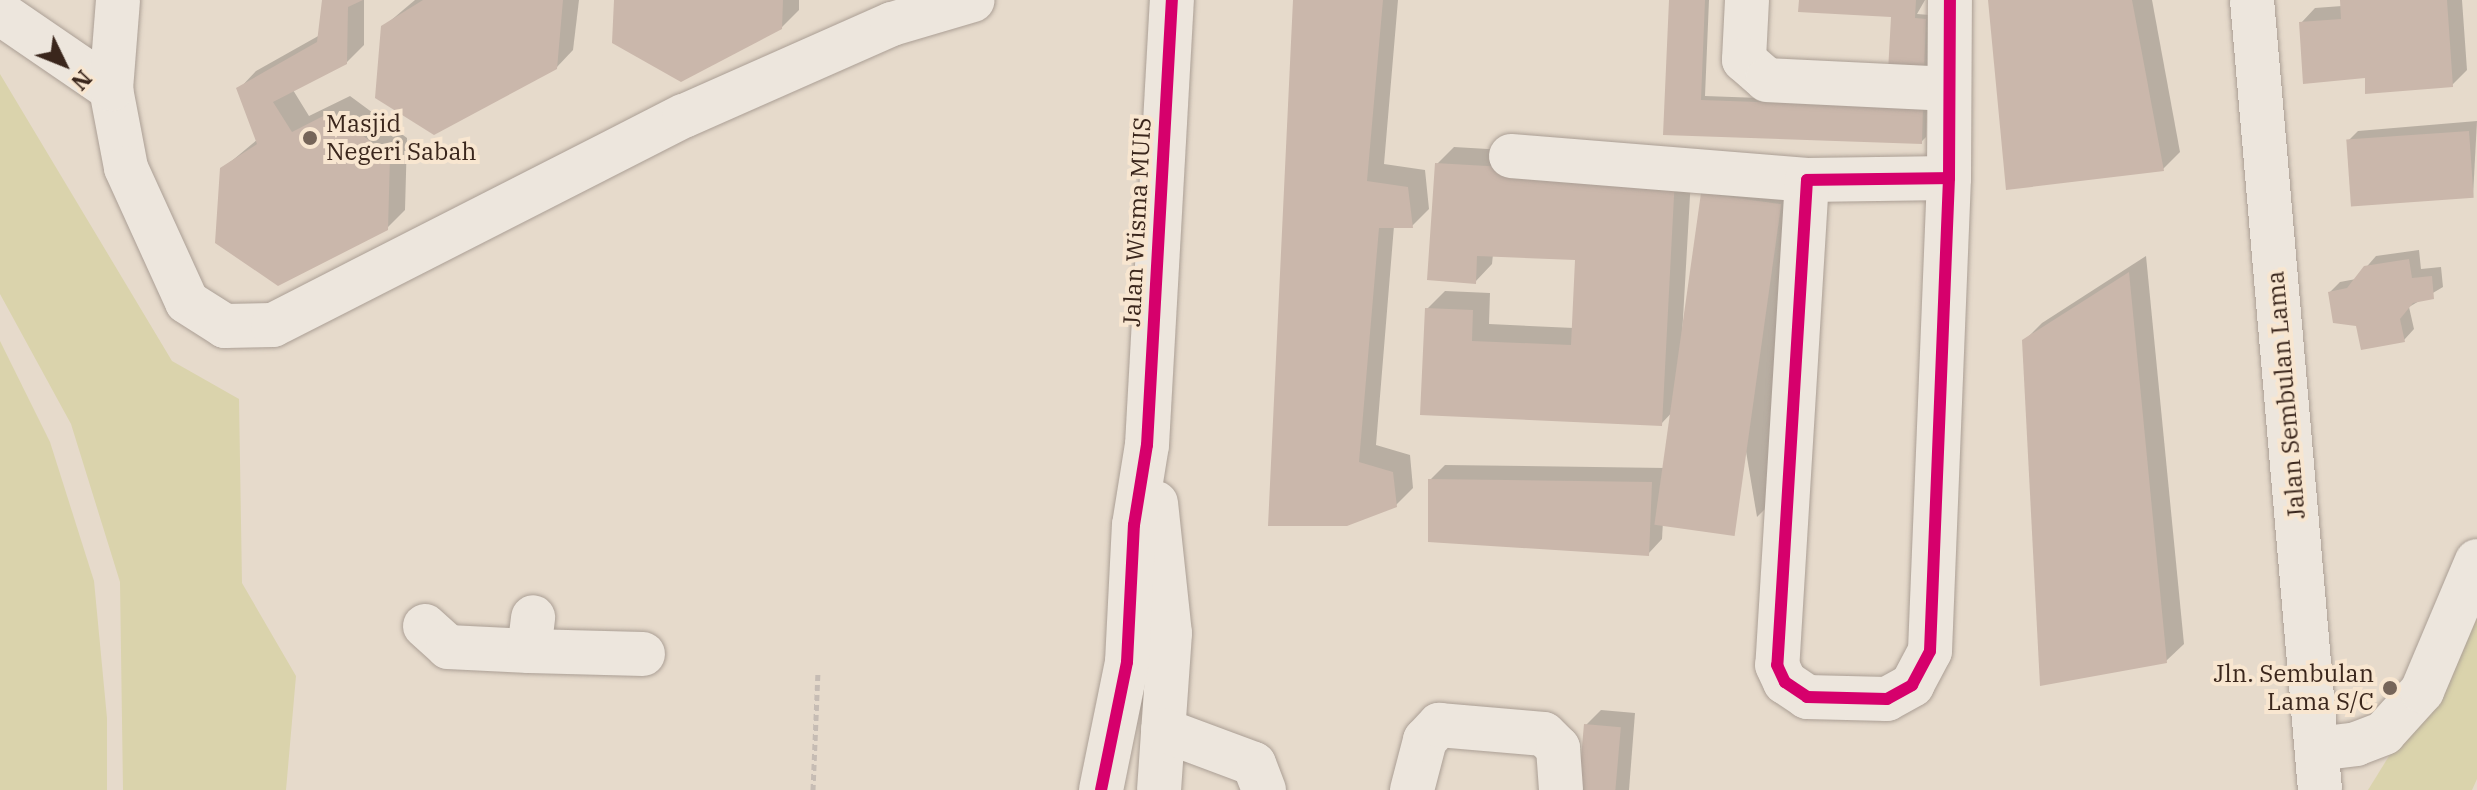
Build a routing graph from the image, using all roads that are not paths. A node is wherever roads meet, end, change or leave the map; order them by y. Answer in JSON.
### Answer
{"nodes":[{"id":1,"x":118,"y":0,"type":"edge"},
{"id":2,"x":973,"y":0,"type":"edge"},
{"id":3,"x":1172,"y":0,"type":"edge"},
{"id":4,"x":1747,"y":0,"type":"edge"},
{"id":5,"x":1950,"y":0,"type":"edge"},
{"id":6,"x":2252,"y":0,"type":"edge"},
{"id":7,"x":0,"y":13,"type":"edge"},
{"id":8,"x":111,"y":89,"type":"junction"},
{"id":9,"x":1949,"y":89,"type":"junction"},
{"id":10,"x":1511,"y":156,"type":"dead end"},
{"id":11,"x":1949,"y":178,"type":"junction"},
{"id":12,"x":1807,"y":180,"type":"junction"},
{"id":13,"x":1147,"y":445,"type":"junction"},
{"id":14,"x":2474,"y":572,"type":"edge"},
{"id":15,"x":425,"y":626,"type":"dead end"},
{"id":16,"x":643,"y":654,"type":"dead end"},
{"id":17,"x":1163,"y":730,"type":"junction"},
{"id":18,"x":2318,"y":770,"type":"edge"},
{"id":19,"x":1101,"y":790,"type":"edge"},
{"id":20,"x":1159,"y":790,"type":"edge"},
{"id":21,"x":1264,"y":790,"type":"edge"},
{"id":22,"x":1412,"y":790,"type":"edge"},
{"id":23,"x":1561,"y":790,"type":"edge"}],
"edges":[{"from":1,"to":8,"type":"street"},
{"from":2,"to":8,"type":"street"},
{"from":3,"to":13,"type":"street","name":"Jalan Wisma MUIS"},
{"from":4,"to":9,"type":"street"},
{"from":5,"to":9,"type":"street"},
{"from":6,"to":18,"type":"street","name":"Jalan Sembulan Lama"},
{"from":7,"to":8,"type":"street"},
{"from":9,"to":11,"type":"street"},
{"from":10,"to":12,"type":"street"},
{"from":11,"to":12,"type":"street"},
{"from":11,"to":12,"type":"street"},
{"from":13,"to":17,"type":"street"},
{"from":13,"to":19,"type":"street"},
{"from":14,"to":18,"type":"street"},
{"from":15,"to":16,"type":"street"},
{"from":17,"to":20,"type":"street"},
{"from":17,"to":21,"type":"street"},
{"from":22,"to":23,"type":"street"}]}
